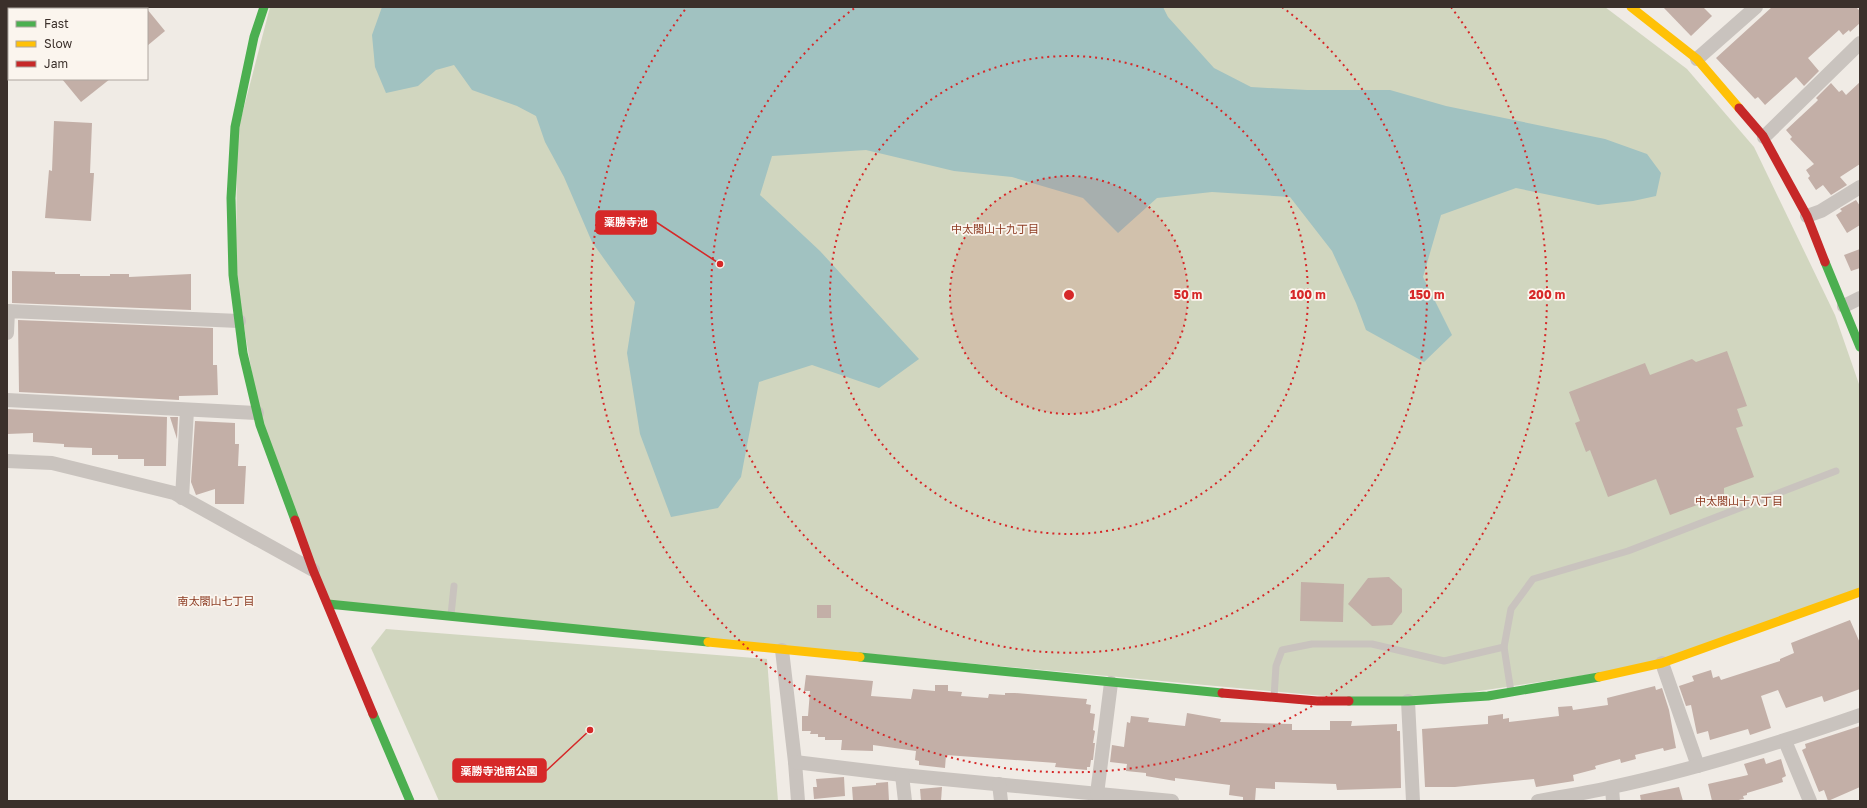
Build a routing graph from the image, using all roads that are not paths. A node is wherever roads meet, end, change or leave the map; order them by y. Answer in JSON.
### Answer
{"nodes":[{"id":1,"x":264,"y":7,"type":"edge"},
{"id":2,"x":1631,"y":7,"type":"edge"},
{"id":3,"x":1756,"y":7,"type":"edge"},
{"id":4,"x":1860,"y":43,"type":"edge"},
{"id":5,"x":1697,"y":59,"type":"junction"},
{"id":6,"x":1764,"y":137,"type":"junction"},
{"id":7,"x":1860,"y":187,"type":"edge"},
{"id":8,"x":1807,"y":216,"type":"junction"},
{"id":9,"x":1860,"y":298,"type":"edge"},
{"id":10,"x":1844,"y":306,"type":"junction"},
{"id":11,"x":239,"y":321,"type":"junction"},
{"id":12,"x":7,"y":333,"type":"edge"},
{"id":13,"x":1860,"y":347,"type":"edge"},
{"id":14,"x":7,"y":400,"type":"edge"},
{"id":15,"x":187,"y":410,"type":"junction"},
{"id":16,"x":257,"y":413,"type":"junction"},
{"id":17,"x":7,"y":461,"type":"edge"},
{"id":18,"x":1836,"y":471,"type":"dead end"},
{"id":19,"x":182,"y":498,"type":"junction"},
{"id":20,"x":314,"y":570,"type":"junction"},
{"id":21,"x":454,"y":586,"type":"dead end"},
{"id":22,"x":1860,"y":592,"type":"edge"},
{"id":23,"x":328,"y":604,"type":"junction"},
{"id":24,"x":451,"y":616,"type":"junction"},
{"id":25,"x":1504,"y":647,"type":"junction"},
{"id":26,"x":782,"y":650,"type":"junction"},
{"id":27,"x":1662,"y":663,"type":"junction"},
{"id":28,"x":1111,"y":683,"type":"junction"},
{"id":29,"x":1511,"y":692,"type":"junction"},
{"id":30,"x":1274,"y":697,"type":"junction"},
{"id":31,"x":1408,"y":701,"type":"junction"},
{"id":32,"x":1860,"y":715,"type":"edge"},
{"id":33,"x":1785,"y":741,"type":"junction"},
{"id":34,"x":795,"y":762,"type":"junction"},
{"id":35,"x":1698,"y":766,"type":"junction"},
{"id":36,"x":902,"y":775,"type":"junction"},
{"id":37,"x":999,"y":784,"type":"junction"},
{"id":38,"x":1097,"y":794,"type":"junction"},
{"id":39,"x":1612,"y":794,"type":"edge"},
{"id":40,"x":410,"y":801,"type":"edge"},
{"id":41,"x":798,"y":801,"type":"edge"},
{"id":42,"x":905,"y":801,"type":"edge"},
{"id":43,"x":1001,"y":801,"type":"edge"},
{"id":44,"x":1172,"y":801,"type":"edge"},
{"id":45,"x":1413,"y":801,"type":"edge"},
{"id":46,"x":1538,"y":801,"type":"edge"},
{"id":47,"x":1810,"y":801,"type":"edge"}],
"edges":[{"from":1,"to":11,"type":"street"},
{"from":2,"to":5,"type":"street"},
{"from":3,"to":5,"type":"street"},
{"from":4,"to":6,"type":"street"},
{"from":5,"to":6,"type":"street"},
{"from":6,"to":8,"type":"street"},
{"from":7,"to":8,"type":"street"},
{"from":8,"to":10,"type":"street"},
{"from":9,"to":10,"type":"street"},
{"from":10,"to":13,"type":"street"},
{"from":11,"to":12,"type":"street"},
{"from":11,"to":16,"type":"street"},
{"from":14,"to":15,"type":"street"},
{"from":15,"to":16,"type":"street"},
{"from":15,"to":19,"type":"street"},
{"from":16,"to":20,"type":"street"},
{"from":17,"to":19,"type":"street"},
{"from":18,"to":25,"type":"lane"},
{"from":19,"to":20,"type":"street"},
{"from":20,"to":23,"type":"street"},
{"from":21,"to":24,"type":"lane"},
{"from":22,"to":27,"type":"street"},
{"from":23,"to":24,"type":"street"},
{"from":23,"to":40,"type":"street"},
{"from":24,"to":26,"type":"street"},
{"from":25,"to":29,"type":"lane"},
{"from":25,"to":30,"type":"lane"},
{"from":26,"to":28,"type":"street"},
{"from":26,"to":34,"type":"street"},
{"from":27,"to":29,"type":"street"},
{"from":27,"to":35,"type":"street"},
{"from":28,"to":30,"type":"street"},
{"from":28,"to":38,"type":"street"},
{"from":29,"to":31,"type":"street"},
{"from":30,"to":31,"type":"street"},
{"from":31,"to":45,"type":"street"},
{"from":32,"to":33,"type":"street"},
{"from":33,"to":35,"type":"street"},
{"from":33,"to":47,"type":"street"},
{"from":34,"to":36,"type":"street"},
{"from":34,"to":41,"type":"street"},
{"from":35,"to":39,"type":"street"},
{"from":36,"to":37,"type":"street"},
{"from":36,"to":42,"type":"street"},
{"from":37,"to":38,"type":"street"},
{"from":37,"to":43,"type":"street"},
{"from":38,"to":44,"type":"street"},
{"from":39,"to":46,"type":"street"}]}
